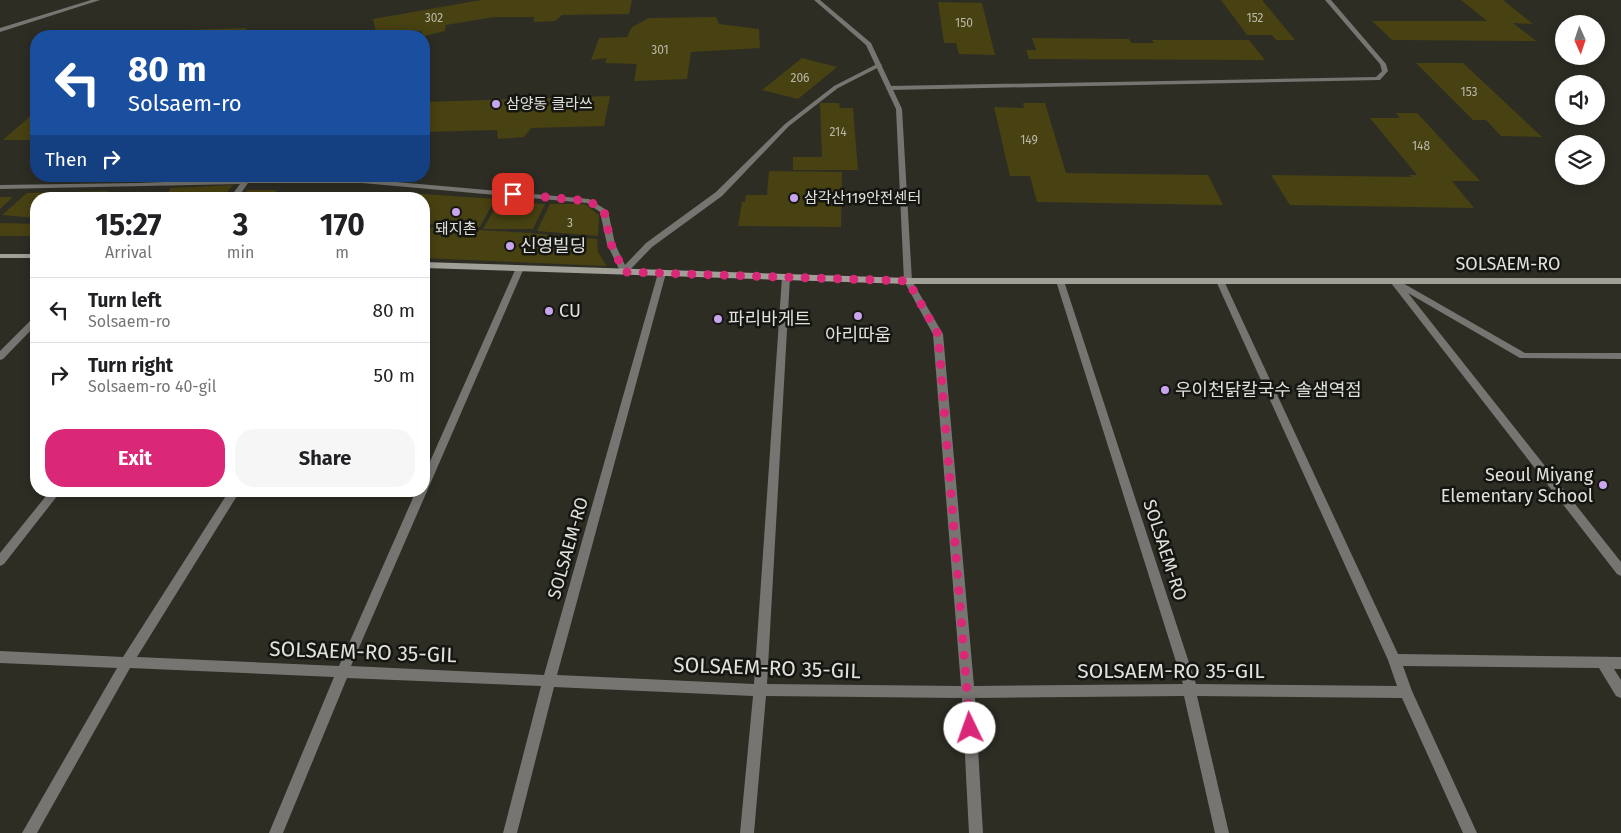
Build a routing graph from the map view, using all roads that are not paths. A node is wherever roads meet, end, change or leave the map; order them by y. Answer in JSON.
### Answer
{"nodes":[{"id":1,"x":97,"y":0,"type":"edge"},
{"id":2,"x":817,"y":0,"type":"edge"},
{"id":3,"x":1328,"y":0,"type":"edge"},
{"id":4,"x":0,"y":30,"type":"edge"},
{"id":5,"x":879,"y":65,"type":"junction"},
{"id":6,"x":889,"y":88,"type":"junction"},
{"id":7,"x":219,"y":182,"type":"edge"},
{"id":8,"x":373,"y":182,"type":"edge"},
{"id":9,"x":0,"y":187,"type":"edge"},
{"id":10,"x":0,"y":256,"type":"edge"},
{"id":11,"x":30,"y":256,"type":"edge"},
{"id":12,"x":430,"y":265,"type":"edge"},
{"id":13,"x":520,"y":268,"type":"junction"},
{"id":14,"x":624,"y":272,"type":"junction"},
{"id":15,"x":662,"y":273,"type":"junction"},
{"id":16,"x":786,"y":277,"type":"junction"},
{"id":17,"x":908,"y":281,"type":"junction"},
{"id":18,"x":1060,"y":281,"type":"junction"},
{"id":19,"x":1220,"y":281,"type":"junction"},
{"id":20,"x":1394,"y":281,"type":"junction"},
{"id":21,"x":1621,"y":281,"type":"edge"},
{"id":22,"x":30,"y":326,"type":"edge"},
{"id":23,"x":1621,"y":356,"type":"edge"},
{"id":24,"x":0,"y":357,"type":"edge"},
{"id":25,"x":430,"y":474,"type":"edge"},
{"id":26,"x":51,"y":497,"type":"edge"},
{"id":27,"x":231,"y":497,"type":"edge"},
{"id":28,"x":419,"y":497,"type":"edge"},
{"id":29,"x":0,"y":561,"type":"edge"},
{"id":30,"x":1621,"y":571,"type":"edge"},
{"id":31,"x":0,"y":657,"type":"edge"},
{"id":32,"x":1394,"y":660,"type":"junction"},
{"id":33,"x":128,"y":662,"type":"junction"},
{"id":34,"x":1603,"y":663,"type":"junction"},
{"id":35,"x":1621,"y":663,"type":"edge"},
{"id":36,"x":343,"y":671,"type":"junction"},
{"id":37,"x":549,"y":680,"type":"junction"},
{"id":38,"x":760,"y":690,"type":"junction"},
{"id":39,"x":1189,"y":690,"type":"junction"},
{"id":40,"x":968,"y":692,"type":"junction"},
{"id":41,"x":1406,"y":692,"type":"junction"},
{"id":42,"x":1621,"y":692,"type":"edge"},
{"id":43,"x":29,"y":833,"type":"edge"},
{"id":44,"x":276,"y":833,"type":"edge"},
{"id":45,"x":510,"y":833,"type":"edge"},
{"id":46,"x":747,"y":833,"type":"edge"},
{"id":47,"x":976,"y":833,"type":"edge"},
{"id":48,"x":1222,"y":833,"type":"edge"},
{"id":49,"x":1470,"y":833,"type":"edge"}],
"edges":[{"from":1,"to":4,"type":"street"},
{"from":2,"to":5,"type":"street"},
{"from":3,"to":6,"type":"street"},
{"from":5,"to":6,"type":"street"},
{"from":5,"to":14,"type":"street"},
{"from":6,"to":17,"type":"street"},
{"from":7,"to":9,"type":"street"},
{"from":8,"to":14,"type":"street"},
{"from":10,"to":11,"type":"main road"},
{"from":12,"to":13,"type":"main road","name":"SOLSAEM-RO"},
{"from":13,"to":14,"type":"main road","name":"SOLSAEM-RO"},
{"from":13,"to":25,"type":"street"},
{"from":14,"to":15,"type":"main road","name":"SOLSAEM-RO"},
{"from":15,"to":16,"type":"main road","name":"SOLSAEM-RO"},
{"from":15,"to":37,"type":"street","name":"SOLSAEM-RO"},
{"from":16,"to":17,"type":"main road","name":"SOLSAEM-RO"},
{"from":16,"to":38,"type":"street"},
{"from":17,"to":18,"type":"main road","name":"SOLSAEM-RO"},
{"from":17,"to":40,"type":"street"},
{"from":18,"to":19,"type":"main road","name":"SOLSAEM-RO"},
{"from":18,"to":39,"type":"street","name":"SOLSAEM-RO"},
{"from":19,"to":20,"type":"main road","name":"SOLSAEM-RO"},
{"from":19,"to":32,"type":"street"},
{"from":20,"to":21,"type":"main road","name":"SOLSAEM-RO"},
{"from":20,"to":23,"type":"street"},
{"from":20,"to":30,"type":"street"},
{"from":22,"to":24,"type":"street"},
{"from":26,"to":29,"type":"street"},
{"from":27,"to":33,"type":"street"},
{"from":28,"to":36,"type":"street"},
{"from":31,"to":33,"type":"street","name":"SOLSAEM-RO 35-GIL"},
{"from":32,"to":34,"type":"street"},
{"from":32,"to":41,"type":"street"},
{"from":33,"to":36,"type":"street","name":"SOLSAEM-RO 35-GIL"},
{"from":33,"to":43,"type":"street"},
{"from":34,"to":35,"type":"street"},
{"from":34,"to":42,"type":"street"},
{"from":36,"to":37,"type":"street","name":"SOLSAEM-RO 35-GIL"},
{"from":36,"to":44,"type":"street"},
{"from":37,"to":38,"type":"street","name":"SOLSAEM-RO 35-GIL"},
{"from":37,"to":45,"type":"street","name":"SOLSAEM-RO"},
{"from":38,"to":40,"type":"street","name":"SOLSAEM-RO 35-GIL"},
{"from":38,"to":46,"type":"street"},
{"from":39,"to":40,"type":"street","name":"SOLSAEM-RO 35-GIL"},
{"from":39,"to":41,"type":"street","name":"SOLSAEM-RO 35-GIL"},
{"from":39,"to":48,"type":"street","name":"SOLSAEM-RO"},
{"from":40,"to":47,"type":"street"},
{"from":41,"to":49,"type":"street"}]}
